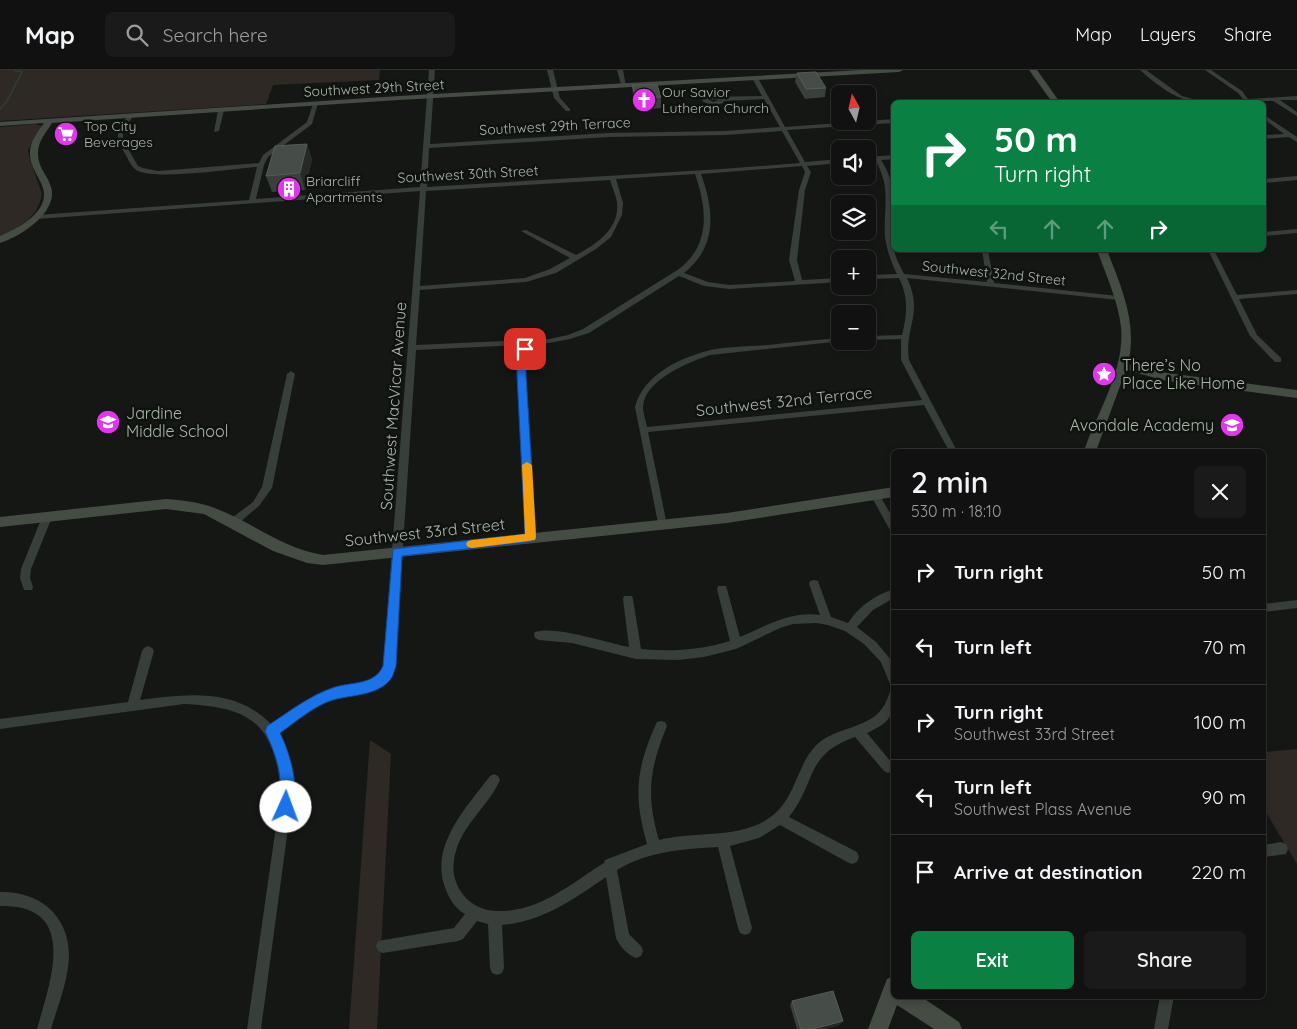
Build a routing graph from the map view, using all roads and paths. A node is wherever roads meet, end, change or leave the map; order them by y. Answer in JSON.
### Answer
{"nodes":[{"id":1,"x":432,"y":70,"type":"edge"},
{"id":2,"x":550,"y":70,"type":"edge"},
{"id":3,"x":620,"y":70,"type":"edge"},
{"id":4,"x":899,"y":70,"type":"edge"},
{"id":5,"x":1033,"y":70,"type":"edge"},
{"id":6,"x":1143,"y":70,"type":"edge"},
{"id":7,"x":1208,"y":70,"type":"edge"},
{"id":8,"x":755,"y":78,"type":"junction"},
{"id":9,"x":1052,"y":82,"type":"dead end"},
{"id":10,"x":624,"y":86,"type":"junction"},
{"id":11,"x":554,"y":89,"type":"junction"},
{"id":12,"x":430,"y":96,"type":"junction"},
{"id":13,"x":765,"y":97,"type":"junction"},
{"id":14,"x":1273,"y":98,"type":"junction"},
{"id":15,"x":1297,"y":98,"type":"edge"},
{"id":16,"x":722,"y":100,"type":"dead end"},
{"id":17,"x":1054,"y":100,"type":"edge"},
{"id":18,"x":1055,"y":100,"type":"edge"},
{"id":19,"x":1190,"y":100,"type":"edge"},
{"id":20,"x":1246,"y":100,"type":"edge"},
{"id":21,"x":1256,"y":100,"type":"edge"},
{"id":22,"x":316,"y":104,"type":"junction"},
{"id":23,"x":221,"y":110,"type":"junction"},
{"id":24,"x":568,"y":110,"type":"dead end"},
{"id":25,"x":1297,"y":114,"type":"edge"},
{"id":26,"x":130,"y":116,"type":"junction"},
{"id":27,"x":1266,"y":118,"type":"edge"},
{"id":28,"x":49,"y":121,"type":"junction"},
{"id":29,"x":891,"y":121,"type":"edge"},
{"id":30,"x":4,"y":124,"type":"edge"},
{"id":31,"x":783,"y":127,"type":"junction"},
{"id":32,"x":216,"y":131,"type":"dead end"},
{"id":33,"x":1290,"y":135,"type":"junction"},
{"id":34,"x":1266,"y":137,"type":"edge"},
{"id":35,"x":1297,"y":140,"type":"edge"},
{"id":36,"x":426,"y":146,"type":"junction"},
{"id":37,"x":891,"y":157,"type":"edge"},
{"id":38,"x":877,"y":158,"type":"joint"},
{"id":39,"x":831,"y":162,"type":"edge"},
{"id":40,"x":804,"y":164,"type":"junction"},
{"id":41,"x":261,"y":165,"type":"junction"},
{"id":42,"x":698,"y":173,"type":"junction"},
{"id":43,"x":1297,"y":178,"type":"edge"},
{"id":44,"x":614,"y":179,"type":"junction"},
{"id":45,"x":1266,"y":180,"type":"edge"},
{"id":46,"x":423,"y":188,"type":"junction"},
{"id":47,"x":252,"y":202,"type":"junction"},
{"id":48,"x":37,"y":217,"type":"junction"},
{"id":49,"x":524,"y":231,"type":"dead end"},
{"id":50,"x":1297,"y":231,"type":"edge"},
{"id":51,"x":1266,"y":234,"type":"edge"},
{"id":52,"x":0,"y":240,"type":"edge"},
{"id":53,"x":891,"y":252,"type":"edge"},
{"id":54,"x":891,"y":252,"type":"edge"},
{"id":55,"x":985,"y":252,"type":"edge"},
{"id":56,"x":1103,"y":252,"type":"edge"},
{"id":57,"x":1212,"y":252,"type":"edge"},
{"id":58,"x":575,"y":258,"type":"junction"},
{"id":59,"x":679,"y":273,"type":"junction"},
{"id":60,"x":900,"y":276,"type":"junction"},
{"id":61,"x":876,"y":278,"type":"edge"},
{"id":62,"x":831,"y":281,"type":"edge"},
{"id":63,"x":799,"y":283,"type":"junction"},
{"id":64,"x":991,"y":286,"type":"junction"},
{"id":65,"x":417,"y":288,"type":"junction"},
{"id":66,"x":1297,"y":292,"type":"edge"},
{"id":67,"x":1234,"y":297,"type":"junction"},
{"id":68,"x":1118,"y":298,"type":"junction"},
{"id":69,"x":904,"y":337,"type":"junction"},
{"id":70,"x":876,"y":338,"type":"edge"},
{"id":71,"x":831,"y":341,"type":"edge"},
{"id":72,"x":528,"y":342,"type":"junction"},
{"id":73,"x":412,"y":348,"type":"junction"},
{"id":74,"x":1278,"y":360,"type":"dead end"},
{"id":75,"x":1122,"y":366,"type":"junction"},
{"id":76,"x":291,"y":374,"type":"dead end"},
{"id":77,"x":1297,"y":394,"type":"edge"},
{"id":78,"x":927,"y":402,"type":"junction"},
{"id":79,"x":644,"y":430,"type":"junction"},
{"id":80,"x":952,"y":449,"type":"edge"},
{"id":81,"x":1091,"y":449,"type":"edge"},
{"id":82,"x":891,"y":492,"type":"edge"},
{"id":83,"x":875,"y":494,"type":"junction"},
{"id":84,"x":47,"y":517,"type":"junction"},
{"id":85,"x":0,"y":522,"type":"edge"},
{"id":86,"x":232,"y":523,"type":"junction"},
{"id":87,"x":891,"y":524,"type":"edge"},
{"id":88,"x":662,"y":525,"type":"junction"},
{"id":89,"x":531,"y":537,"type":"junction"},
{"id":90,"x":397,"y":552,"type":"junction"},
{"id":91,"x":814,"y":584,"type":"dead end"},
{"id":92,"x":28,"y":587,"type":"dead end"},
{"id":93,"x":722,"y":589,"type":"dead end"},
{"id":94,"x":891,"y":595,"type":"edge"},
{"id":95,"x":628,"y":600,"type":"dead end"},
{"id":96,"x":1297,"y":604,"type":"edge"},
{"id":97,"x":1266,"y":608,"type":"edge"},
{"id":98,"x":827,"y":620,"type":"junction"},
{"id":99,"x":850,"y":628,"type":"junction"},
{"id":100,"x":539,"y":636,"type":"dead end"},
{"id":101,"x":736,"y":644,"type":"junction"},
{"id":102,"x":148,"y":651,"type":"dead end"},
{"id":103,"x":636,"y":654,"type":"junction"},
{"id":104,"x":891,"y":668,"type":"edge"},
{"id":105,"x":132,"y":706,"type":"junction"},
{"id":106,"x":891,"y":706,"type":"edge"},
{"id":107,"x":0,"y":724,"type":"edge"},
{"id":108,"x":661,"y":726,"type":"dead end"},
{"id":109,"x":272,"y":731,"type":"junction"},
{"id":110,"x":858,"y":731,"type":"junction"},
{"id":111,"x":888,"y":767,"type":"dead end"},
{"id":112,"x":494,"y":780,"type":"dead end"},
{"id":113,"x":779,"y":818,"type":"junction"},
{"id":114,"x":723,"y":842,"type":"junction"},
{"id":115,"x":655,"y":848,"type":"junction"},
{"id":116,"x":1281,"y":849,"type":"dead end"},
{"id":117,"x":1266,"y":851,"type":"edge"},
{"id":118,"x":852,"y":857,"type":"dead end"},
{"id":119,"x":610,"y":865,"type":"junction"},
{"id":120,"x":0,"y":899,"type":"edge"},
{"id":121,"x":474,"y":913,"type":"junction"},
{"id":122,"x":495,"y":919,"type":"junction"},
{"id":123,"x":744,"y":928,"type":"dead end"},
{"id":124,"x":383,"y":946,"type":"dead end"},
{"id":125,"x":636,"y":951,"type":"dead end"},
{"id":126,"x":497,"y":968,"type":"dead end"},
{"id":127,"x":891,"y":999,"type":"edge"},
{"id":128,"x":908,"y":999,"type":"edge"},
{"id":129,"x":1166,"y":999,"type":"edge"},
{"id":130,"x":44,"y":1029,"type":"edge"},
{"id":131,"x":254,"y":1029,"type":"edge"},
{"id":132,"x":878,"y":1029,"type":"edge"},
{"id":133,"x":952,"y":1029,"type":"edge"},
{"id":134,"x":1161,"y":1029,"type":"edge"}],
"edges":[{"from":1,"to":12,"type":"street","name":"Southwest MacVicar Avenue"},
{"from":2,"to":11,"type":"street"},
{"from":3,"to":10,"type":"street"},
{"from":4,"to":8,"type":"main road","name":"Southwest 29th Street"},
{"from":5,"to":17,"type":"main road"},
{"from":6,"to":19,"type":"street"},
{"from":7,"to":20,"type":"street"},
{"from":8,"to":10,"type":"main road","name":"Southwest 29th Street"},
{"from":8,"to":13,"type":"street"},
{"from":9,"to":18,"type":"main road"},
{"from":10,"to":11,"type":"main road","name":"Southwest 29th Street"},
{"from":11,"to":12,"type":"main road","name":"Southwest 29th Street"},
{"from":11,"to":24,"type":"street"},
{"from":12,"to":22,"type":"main road","name":"Southwest 29th Street"},
{"from":12,"to":36,"type":"street","name":"Southwest MacVicar Avenue"},
{"from":13,"to":16,"type":"street"},
{"from":13,"to":31,"type":"street"},
{"from":14,"to":15,"type":"street"},
{"from":14,"to":21,"type":"street"},
{"from":14,"to":25,"type":"street"},
{"from":22,"to":23,"type":"main road","name":"Southwest 29th Street"},
{"from":22,"to":41,"type":"street"},
{"from":23,"to":26,"type":"main road","name":"Southwest 29th Street"},
{"from":23,"to":32,"type":"street"},
{"from":26,"to":28,"type":"main road","name":"Southwest 29th Street"},
{"from":26,"to":41,"type":"street"},
{"from":27,"to":33,"type":"street"},
{"from":28,"to":30,"type":"main road","name":"Southwest 29th Street"},
{"from":28,"to":48,"type":"main road"},
{"from":29,"to":31,"type":"street","name":"Southwest 29th Terrace"},
{"from":31,"to":36,"type":"street","name":"Southwest 29th Terrace"},
{"from":31,"to":40,"type":"street"},
{"from":33,"to":34,"type":"street"},
{"from":33,"to":35,"type":"street"},
{"from":36,"to":46,"type":"street","name":"Southwest MacVicar Avenue"},
{"from":37,"to":38,"type":"street"},
{"from":38,"to":53,"type":"street"},
{"from":39,"to":40,"type":"street","name":"Southwest 30th Street"},
{"from":40,"to":42,"type":"street","name":"Southwest 30th Street"},
{"from":40,"to":63,"type":"street"},
{"from":41,"to":47,"type":"street"},
{"from":42,"to":44,"type":"street","name":"Southwest 30th Street"},
{"from":42,"to":59,"type":"street"},
{"from":43,"to":45,"type":"street"},
{"from":44,"to":46,"type":"street","name":"Southwest 30th Street"},
{"from":44,"to":58,"type":"street"},
{"from":46,"to":47,"type":"street","name":"Southwest 30th Street"},
{"from":46,"to":65,"type":"street","name":"Southwest MacVicar Avenue"},
{"from":47,"to":48,"type":"street","name":"Southwest 30th Street"},
{"from":48,"to":52,"type":"main road"},
{"from":49,"to":58,"type":"street"},
{"from":50,"to":51,"type":"street"},
{"from":54,"to":60,"type":"street"},
{"from":55,"to":64,"type":"street"},
{"from":56,"to":68,"type":"main road"},
{"from":57,"to":67,"type":"street"},
{"from":58,"to":65,"type":"street"},
{"from":59,"to":63,"type":"street"},
{"from":59,"to":72,"type":"street"},
{"from":60,"to":61,"type":"street","name":"Southwest 32nd Street"},
{"from":60,"to":64,"type":"street","name":"Southwest 32nd Street"},
{"from":60,"to":69,"type":"street"},
{"from":62,"to":63,"type":"street"},
{"from":64,"to":68,"type":"street","name":"Southwest 32nd Street"},
{"from":65,"to":73,"type":"street","name":"Southwest MacVicar Avenue"},
{"from":66,"to":67,"type":"street"},
{"from":67,"to":74,"type":"street"},
{"from":68,"to":75,"type":"main road"},
{"from":69,"to":70,"type":"street"},
{"from":69,"to":78,"type":"street"},
{"from":71,"to":79,"type":"street"},
{"from":72,"to":73,"type":"street"},
{"from":72,"to":89,"type":"street"},
{"from":73,"to":90,"type":"street","name":"Southwest MacVicar Avenue"},
{"from":75,"to":77,"type":"main road"},
{"from":75,"to":81,"type":"main road"},
{"from":76,"to":86,"type":"street"},
{"from":78,"to":79,"type":"street","name":"Southwest 32nd Terrace"},
{"from":78,"to":80,"type":"street"},
{"from":79,"to":88,"type":"street"},
{"from":82,"to":83,"type":"main road","name":"Southwest 33rd Street"},
{"from":83,"to":87,"type":"street"},
{"from":83,"to":88,"type":"main road","name":"Southwest 33rd Street"},
{"from":84,"to":85,"type":"main road","name":"Southwest 33rd Street"},
{"from":84,"to":86,"type":"main road","name":"Southwest 33rd Street"},
{"from":84,"to":92,"type":"street"},
{"from":86,"to":90,"type":"main road","name":"Southwest 33rd Street"},
{"from":88,"to":89,"type":"main road","name":"Southwest 33rd Street"},
{"from":89,"to":90,"type":"main road","name":"Southwest 33rd Street"},
{"from":90,"to":109,"type":"street","name":"Southwest MacVicar Avenue"},
{"from":91,"to":98,"type":"street"},
{"from":93,"to":101,"type":"street"},
{"from":94,"to":99,"type":"street"},
{"from":95,"to":103,"type":"street"},
{"from":96,"to":97,"type":"street"},
{"from":98,"to":99,"type":"street"},
{"from":98,"to":101,"type":"street"},
{"from":99,"to":104,"type":"street"},
{"from":100,"to":103,"type":"street"},
{"from":101,"to":103,"type":"street"},
{"from":102,"to":105,"type":"street"},
{"from":105,"to":107,"type":"street"},
{"from":105,"to":109,"type":"street"},
{"from":106,"to":110,"type":"street"},
{"from":108,"to":115,"type":"street"},
{"from":109,"to":131,"type":"street"},
{"from":110,"to":111,"type":"street"},
{"from":110,"to":113,"type":"street"},
{"from":112,"to":121,"type":"street"},
{"from":113,"to":114,"type":"street"},
{"from":113,"to":118,"type":"street"},
{"from":114,"to":115,"type":"street"},
{"from":114,"to":123,"type":"street"},
{"from":115,"to":119,"type":"street"},
{"from":116,"to":117,"type":"street"},
{"from":119,"to":122,"type":"street"},
{"from":119,"to":125,"type":"street"},
{"from":120,"to":130,"type":"street"},
{"from":121,"to":122,"type":"street"},
{"from":121,"to":124,"type":"street"},
{"from":122,"to":126,"type":"street"},
{"from":127,"to":132,"type":"main road"},
{"from":128,"to":133,"type":"street"},
{"from":129,"to":134,"type":"street"}]}
